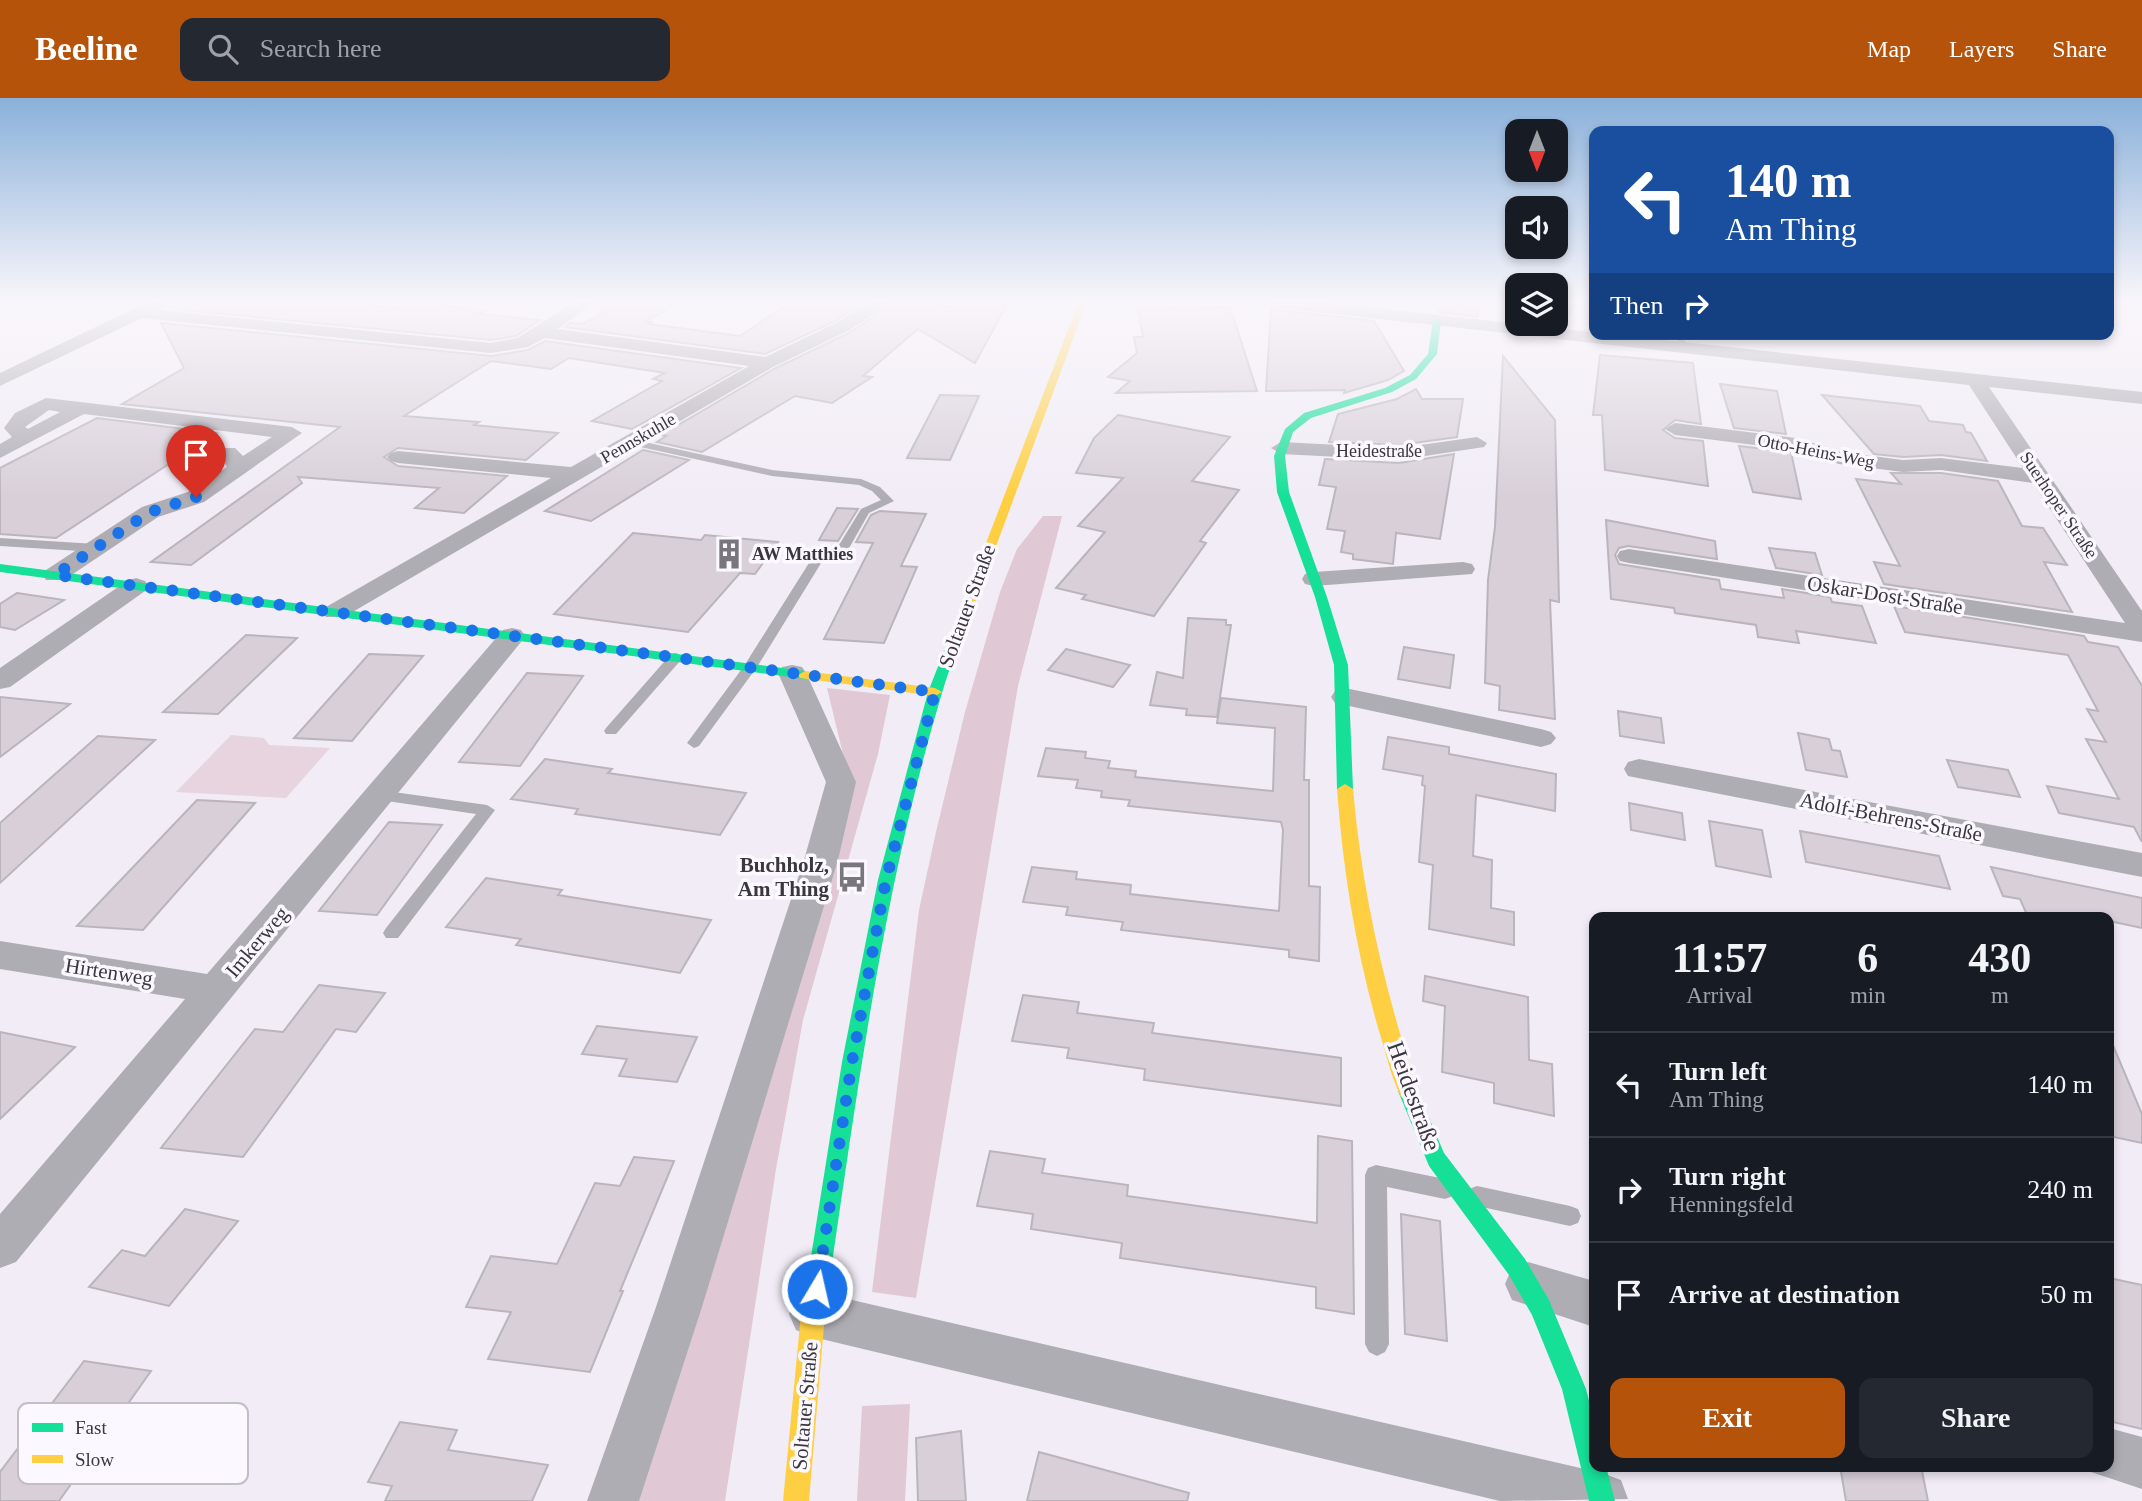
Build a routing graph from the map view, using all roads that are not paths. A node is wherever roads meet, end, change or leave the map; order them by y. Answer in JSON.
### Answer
{"nodes":[{"id":1,"x":28,"y":366,"type":"edge"},
{"id":2,"x":761,"y":366,"type":"edge"},
{"id":3,"x":1058,"y":366,"type":"edge"},
{"id":4,"x":1429,"y":366,"type":"edge"},
{"id":5,"x":1869,"y":366,"type":"edge"},
{"id":6,"x":0,"y":380,"type":"edge"},
{"id":7,"x":1976,"y":381,"type":"junction"},
{"id":8,"x":2142,"y":398,"type":"edge"},
{"id":9,"x":255,"y":429,"type":"junction"},
{"id":10,"x":1675,"y":429,"type":"dead end"},
{"id":11,"x":631,"y":442,"type":"junction"},
{"id":12,"x":1477,"y":443,"type":"dead end"},
{"id":13,"x":1281,"y":448,"type":"junction"},
{"id":14,"x":0,"y":453,"type":"edge"},
{"id":15,"x":398,"y":457,"type":"dead end"},
{"id":16,"x":238,"y":469,"type":"junction"},
{"id":17,"x":574,"y":474,"type":"junction"},
{"id":18,"x":2040,"y":477,"type":"junction"},
{"id":19,"x":0,"y":542,"type":"edge"},
{"id":20,"x":96,"y":548,"type":"junction"},
{"id":21,"x":1629,"y":556,"type":"dead end"},
{"id":22,"x":0,"y":568,"type":"edge"},
{"id":23,"x":1463,"y":569,"type":"dead end"},
{"id":24,"x":55,"y":575,"type":"junction"},
{"id":25,"x":1314,"y":579,"type":"junction"},
{"id":26,"x":136,"y":586,"type":"junction"},
{"id":27,"x":335,"y":612,"type":"junction"},
{"id":28,"x":2142,"y":632,"type":"edge"},
{"id":29,"x":512,"y":636,"type":"junction"},
{"id":30,"x":676,"y":657,"type":"junction"},
{"id":31,"x":750,"y":667,"type":"junction"},
{"id":32,"x":792,"y":673,"type":"junction"},
{"id":33,"x":0,"y":681,"type":"edge"},
{"id":34,"x":935,"y":692,"type":"junction"},
{"id":35,"x":1345,"y":697,"type":"junction"},
{"id":36,"x":611,"y":731,"type":"dead end"},
{"id":37,"x":1541,"y":738,"type":"dead end"},
{"id":38,"x":694,"y":743,"type":"dead end"},
{"id":39,"x":1639,"y":769,"type":"dead end"},
{"id":40,"x":379,"y":795,"type":"junction"},
{"id":41,"x":2142,"y":865,"type":"edge"},
{"id":42,"x":392,"y":933,"type":"dead end"},
{"id":43,"x":0,"y":955,"type":"edge"},
{"id":44,"x":218,"y":990,"type":"junction"},
{"id":45,"x":1459,"y":1192,"type":"junction"},
{"id":46,"x":1570,"y":1216,"type":"dead end"},
{"id":47,"x":0,"y":1247,"type":"edge"},
{"id":48,"x":1528,"y":1284,"type":"junction"},
{"id":49,"x":1589,"y":1302,"type":"edge"},
{"id":50,"x":813,"y":1314,"type":"junction"},
{"id":51,"x":1377,"y":1344,"type":"dead end"},
{"id":52,"x":1589,"y":1447,"type":"edge"},
{"id":53,"x":2114,"y":1455,"type":"edge"},
{"id":54,"x":2142,"y":1463,"type":"edge"},
{"id":55,"x":1595,"y":1472,"type":"edge"},
{"id":56,"x":1602,"y":1500,"type":"edge"},
{"id":57,"x":613,"y":1501,"type":"edge"},
{"id":58,"x":796,"y":1501,"type":"edge"}],
"edges":[{"from":1,"to":6,"type":"street"},
{"from":2,"to":11,"type":"street","name":"Pennskuhle"},
{"from":3,"to":34,"type":"street","name":"Soltauer Straße"},
{"from":4,"to":13,"type":"street"},
{"from":5,"to":7,"type":"street"},
{"from":7,"to":8,"type":"street"},
{"from":7,"to":18,"type":"street","name":"Suerhoper Straße"},
{"from":9,"to":14,"type":"street"},
{"from":9,"to":16,"type":"street"},
{"from":9,"to":16,"type":"street"},
{"from":10,"to":18,"type":"street","name":"Otto-Heins-Weg"},
{"from":11,"to":17,"type":"street","name":"Pennskuhle"},
{"from":11,"to":31,"type":"lane"},
{"from":12,"to":13,"type":"street","name":"Heidestraße"},
{"from":13,"to":25,"type":"street","name":"Heidestraße"},
{"from":15,"to":17,"type":"street"},
{"from":16,"to":20,"type":"street"},
{"from":17,"to":27,"type":"street","name":"Pennskuhle"},
{"from":18,"to":28,"type":"street","name":"Suerhoper Straße"},
{"from":19,"to":20,"type":"lane"},
{"from":20,"to":24,"type":"street"},
{"from":21,"to":28,"type":"street","name":"Oskar-Dost-Straße"},
{"from":22,"to":24,"type":"street"},
{"from":23,"to":25,"type":"street"},
{"from":24,"to":26,"type":"street"},
{"from":25,"to":35,"type":"street","name":"Heidestraße"},
{"from":26,"to":27,"type":"street"},
{"from":26,"to":33,"type":"street"},
{"from":27,"to":29,"type":"street"},
{"from":29,"to":30,"type":"street"},
{"from":29,"to":40,"type":"street","name":"Imkerweg"},
{"from":30,"to":31,"type":"street"},
{"from":30,"to":36,"type":"lane"},
{"from":31,"to":32,"type":"street"},
{"from":31,"to":38,"type":"lane"},
{"from":32,"to":34,"type":"street"},
{"from":32,"to":57,"type":"street"},
{"from":34,"to":50,"type":"street","name":"Soltauer Straße"},
{"from":35,"to":37,"type":"street"},
{"from":35,"to":45,"type":"street","name":"Heidestraße"},
{"from":39,"to":41,"type":"street","name":"Adolf-Behrens-Straße"},
{"from":40,"to":42,"type":"lane"},
{"from":40,"to":44,"type":"street","name":"Imkerweg"},
{"from":43,"to":44,"type":"street","name":"Hirtenweg"},
{"from":44,"to":47,"type":"street","name":"Imkerweg"},
{"from":45,"to":46,"type":"lane"},
{"from":45,"to":48,"type":"street","name":"Heidestraße"},
{"from":45,"to":51,"type":"lane"},
{"from":48,"to":49,"type":"street"},
{"from":48,"to":52,"type":"street","name":"Heidestraße"},
{"from":50,"to":56,"type":"street","name":"Heidestraße"},
{"from":50,"to":58,"type":"street","name":"Soltauer Straße"},
{"from":53,"to":54,"type":"street"},
{"from":55,"to":56,"type":"street","name":"Heidestraße"}]}
